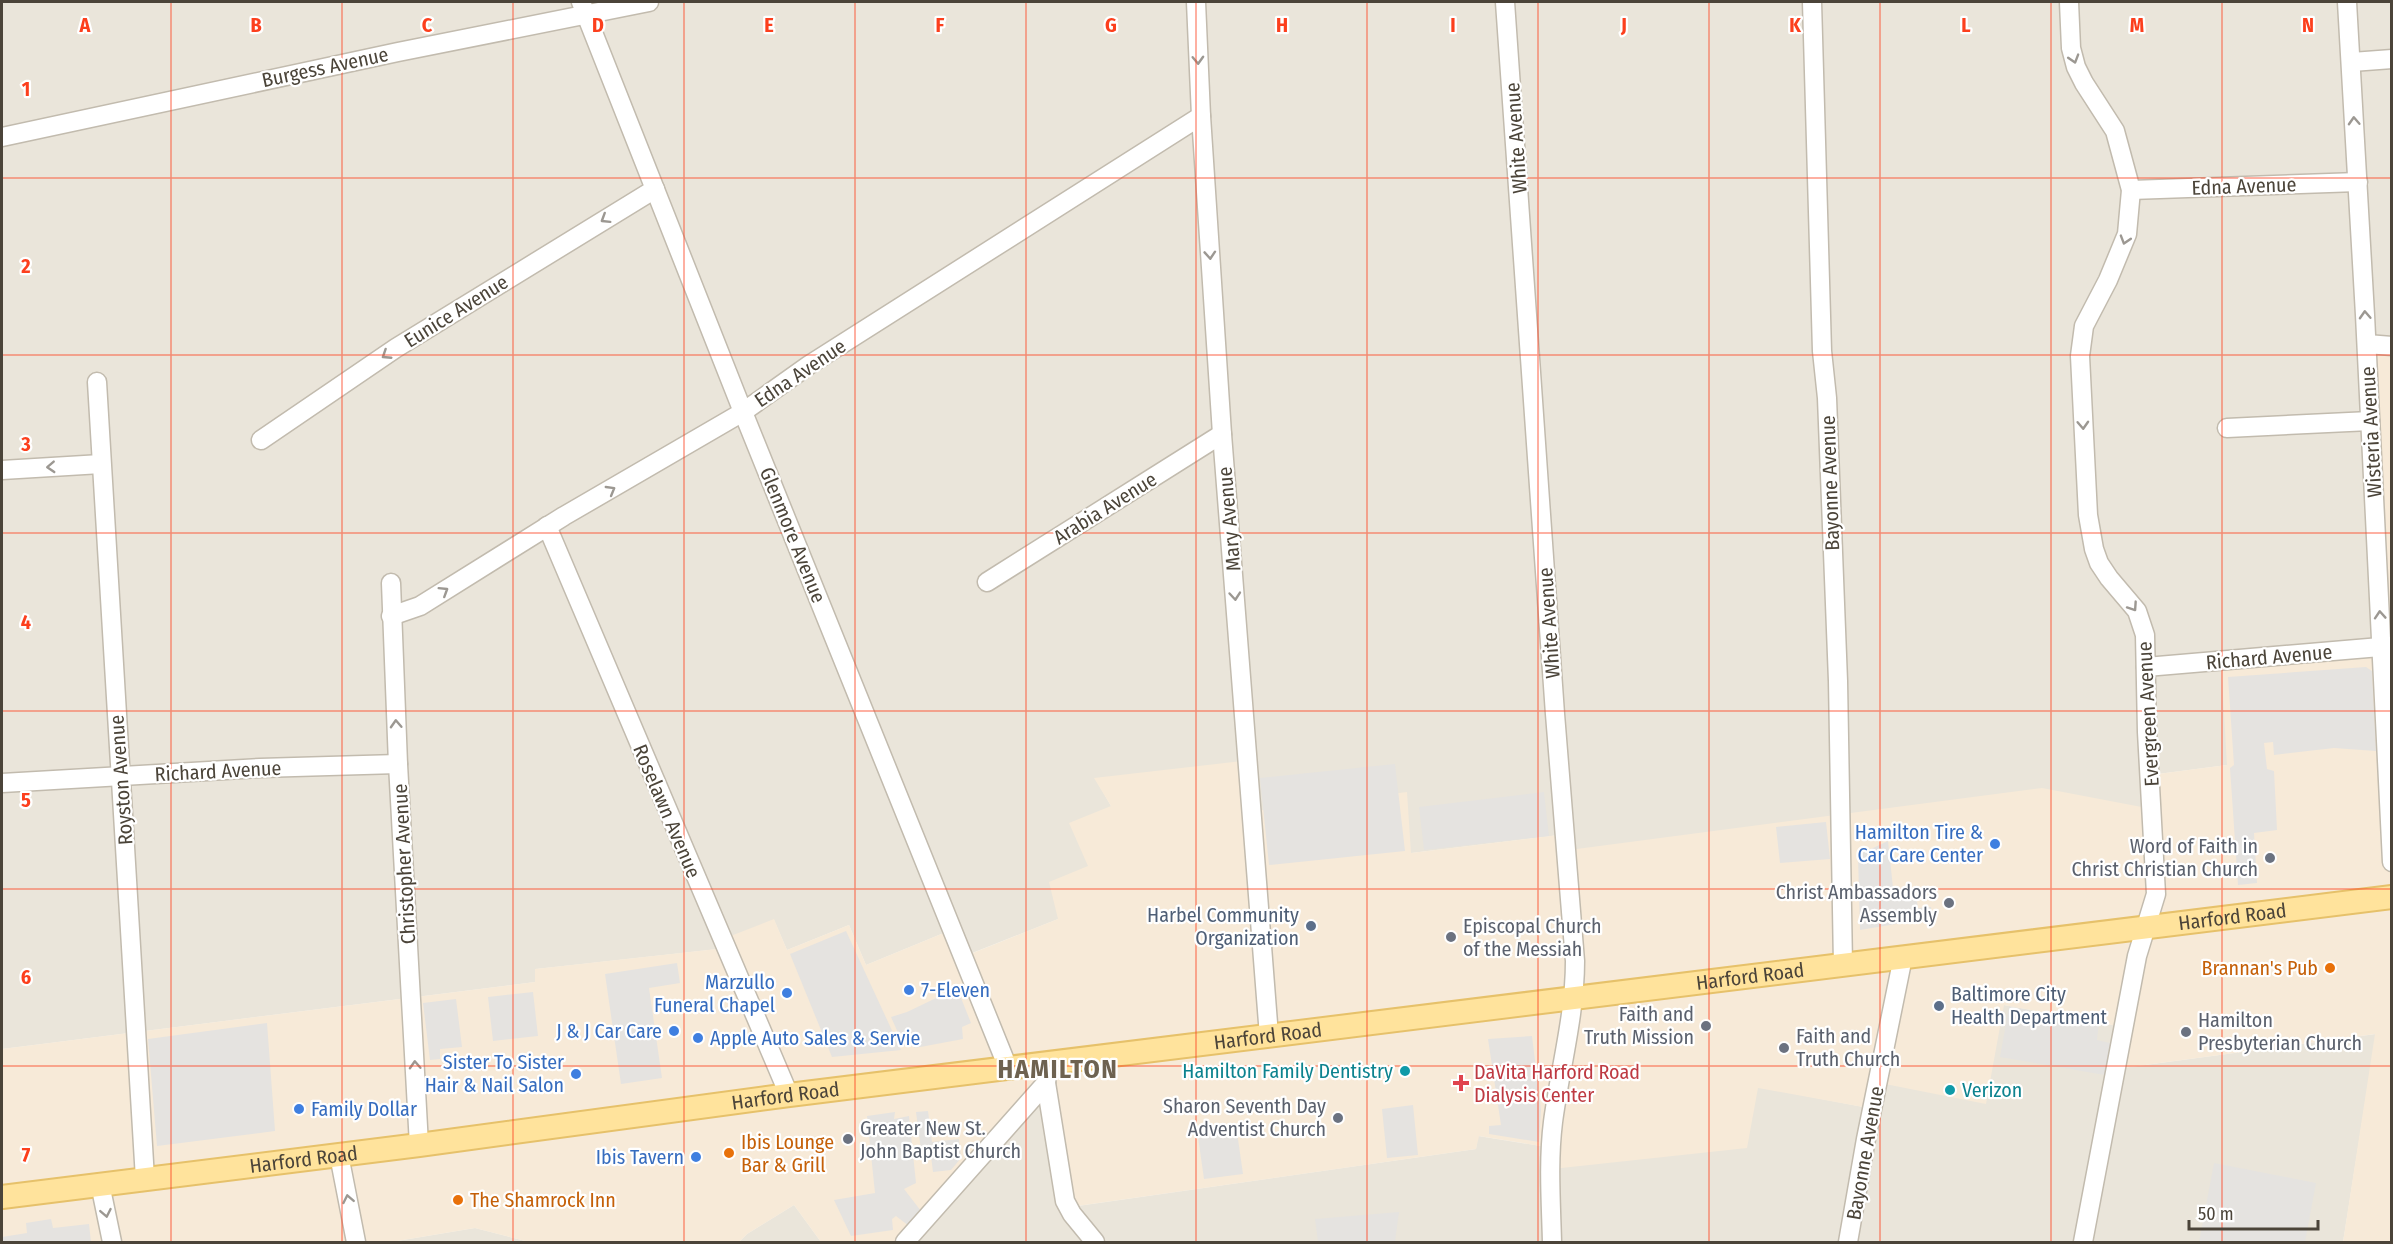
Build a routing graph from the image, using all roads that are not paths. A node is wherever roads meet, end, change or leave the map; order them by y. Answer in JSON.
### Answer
{"nodes":[{"id":1,"x":649,"y":2,"type":"edge"},
{"id":2,"x":1196,"y":2,"type":"edge"},
{"id":3,"x":1505,"y":2,"type":"edge"},
{"id":4,"x":1812,"y":2,"type":"edge"},
{"id":5,"x":2069,"y":2,"type":"edge"},
{"id":6,"x":2348,"y":2,"type":"edge"},
{"id":7,"x":583,"y":8,"type":"edge"},
{"id":8,"x":2391,"y":59,"type":"edge"},
{"id":9,"x":2352,"y":62,"type":"junction"},
{"id":10,"x":1201,"y":116,"type":"junction"},
{"id":11,"x":2,"y":137,"type":"edge"},
{"id":12,"x":2358,"y":182,"type":"junction"},
{"id":13,"x":655,"y":189,"type":"junction"},
{"id":14,"x":2131,"y":190,"type":"junction"},
{"id":15,"x":2367,"y":344,"type":"junction"},
{"id":16,"x":2391,"y":346,"type":"edge"},
{"id":17,"x":97,"y":382,"type":"dead end"},
{"id":18,"x":743,"y":412,"type":"junction"},
{"id":19,"x":2370,"y":421,"type":"junction"},
{"id":20,"x":2227,"y":428,"type":"dead end"},
{"id":21,"x":1222,"y":434,"type":"junction"},
{"id":22,"x":261,"y":440,"type":"dead end"},
{"id":23,"x":101,"y":464,"type":"junction"},
{"id":24,"x":2,"y":470,"type":"edge"},
{"id":25,"x":547,"y":526,"type":"junction"},
{"id":26,"x":987,"y":582,"type":"dead end"},
{"id":27,"x":391,"y":583,"type":"dead end"},
{"id":28,"x":391,"y":616,"type":"junction"},
{"id":29,"x":2387,"y":647,"type":"edge"},
{"id":30,"x":2146,"y":667,"type":"junction"},
{"id":31,"x":398,"y":764,"type":"junction"},
{"id":32,"x":120,"y":775,"type":"junction"},
{"id":33,"x":2,"y":783,"type":"edge"},
{"id":34,"x":2391,"y":862,"type":"edge"},
{"id":35,"x":2391,"y":897,"type":"edge"},
{"id":36,"x":2146,"y":927,"type":"junction"},
{"id":37,"x":1903,"y":957,"type":"junction"},
{"id":38,"x":1843,"y":965,"type":"junction"},
{"id":39,"x":1572,"y":998,"type":"junction"},
{"id":40,"x":1269,"y":1036,"type":"junction"},
{"id":41,"x":1008,"y":1068,"type":"junction"},
{"id":42,"x":1047,"y":1073,"type":"junction"},
{"id":43,"x":789,"y":1095,"type":"junction"},
{"id":44,"x":419,"y":1144,"type":"junction"},
{"id":45,"x":339,"y":1155,"type":"junction"},
{"id":46,"x":144,"y":1179,"type":"junction"},
{"id":47,"x":100,"y":1184,"type":"junction"},
{"id":48,"x":2,"y":1197,"type":"edge"},
{"id":49,"x":112,"y":1242,"type":"edge"},
{"id":50,"x":356,"y":1242,"type":"edge"},
{"id":51,"x":904,"y":1242,"type":"edge"},
{"id":52,"x":1095,"y":1242,"type":"edge"},
{"id":53,"x":1552,"y":1242,"type":"edge"},
{"id":54,"x":1848,"y":1242,"type":"edge"},
{"id":55,"x":2083,"y":1242,"type":"edge"}],
"edges":[{"from":1,"to":7,"type":"street","name":"Burgess Avenue"},
{"from":2,"to":10,"type":"street","name":"Mary Avenue","one_way":true},
{"from":3,"to":39,"type":"street","name":"White Avenue"},
{"from":4,"to":38,"type":"street","name":"Bayonne Avenue"},
{"from":5,"to":14,"type":"street","name":"Evergreen Avenue","one_way":true},
{"from":6,"to":9,"type":"street","name":"Wisteria Avenue"},
{"from":7,"to":11,"type":"street","name":"Burgess Avenue"},
{"from":7,"to":13,"type":"street","name":"Glenmore Avenue"},
{"from":8,"to":9,"type":"street"},
{"from":12,"to":9,"type":"street","name":"Wisteria Avenue","one_way":true},
{"from":10,"to":18,"type":"street","name":"Edna Avenue"},
{"from":10,"to":21,"type":"street","name":"Mary Avenue","one_way":true},
{"from":12,"to":14,"type":"street","name":"Edna Avenue"},
{"from":15,"to":12,"type":"street","name":"Wisteria Avenue","one_way":true},
{"from":13,"to":18,"type":"street","name":"Glenmore Avenue"},
{"from":13,"to":22,"type":"street","name":"Eunice Avenue","one_way":true},
{"from":14,"to":30,"type":"street","name":"Evergreen Avenue","one_way":true},
{"from":15,"to":16,"type":"street"},
{"from":15,"to":19,"type":"street","name":"Wisteria Avenue"},
{"from":17,"to":23,"type":"street","name":"Royston Avenue"},
{"from":25,"to":18,"type":"street","name":"Edna Avenue","one_way":true},
{"from":18,"to":41,"type":"street","name":"Glenmore Avenue"},
{"from":19,"to":20,"type":"street"},
{"from":29,"to":19,"type":"street","name":"Wisteria Avenue","one_way":true},
{"from":21,"to":26,"type":"street","name":"Arabia Avenue"},
{"from":21,"to":40,"type":"street","name":"Mary Avenue","one_way":true},
{"from":23,"to":24,"type":"street","one_way":true},
{"from":23,"to":32,"type":"street","name":"Royston Avenue"},
{"from":28,"to":25,"type":"street","name":"Edna Avenue","one_way":true},
{"from":25,"to":43,"type":"street","name":"Roselawn Avenue"},
{"from":27,"to":28,"type":"street","name":"Christopher Avenue"},
{"from":31,"to":28,"type":"street","name":"Christopher Avenue","one_way":true},
{"from":29,"to":30,"type":"street","name":"Richard Avenue"},
{"from":29,"to":34,"type":"street","name":"Wisteria Avenue"},
{"from":30,"to":36,"type":"street","name":"Evergreen Avenue"},
{"from":31,"to":32,"type":"street","name":"Richard Avenue"},
{"from":44,"to":31,"type":"street","name":"Christopher Avenue","one_way":true},
{"from":32,"to":33,"type":"street","name":"Richard Avenue"},
{"from":32,"to":46,"type":"street","name":"Royston Avenue"},
{"from":35,"to":36,"type":"main road","name":"Harford Road"},
{"from":36,"to":37,"type":"main road","name":"Harford Road"},
{"from":36,"to":55,"type":"street","name":"Evergreen Avenue"},
{"from":37,"to":38,"type":"main road","name":"Harford Road"},
{"from":37,"to":54,"type":"street","name":"Bayonne Avenue"},
{"from":38,"to":39,"type":"main road","name":"Harford Road"},
{"from":39,"to":40,"type":"main road","name":"Harford Road"},
{"from":39,"to":53,"type":"street","name":"White Avenue"},
{"from":40,"to":42,"type":"main road","name":"Harford Road"},
{"from":41,"to":42,"type":"main road","name":"Harford Road"},
{"from":41,"to":43,"type":"main road","name":"Harford Road"},
{"from":42,"to":51,"type":"street"},
{"from":42,"to":52,"type":"street"},
{"from":43,"to":44,"type":"main road","name":"Harford Road"},
{"from":44,"to":45,"type":"main road","name":"Harford Road"},
{"from":45,"to":46,"type":"main road","name":"Harford Road"},
{"from":50,"to":45,"type":"street","one_way":true},
{"from":46,"to":47,"type":"main road","name":"Harford Road"},
{"from":47,"to":48,"type":"main road","name":"Harford Road"},
{"from":47,"to":49,"type":"street","one_way":true}]}
